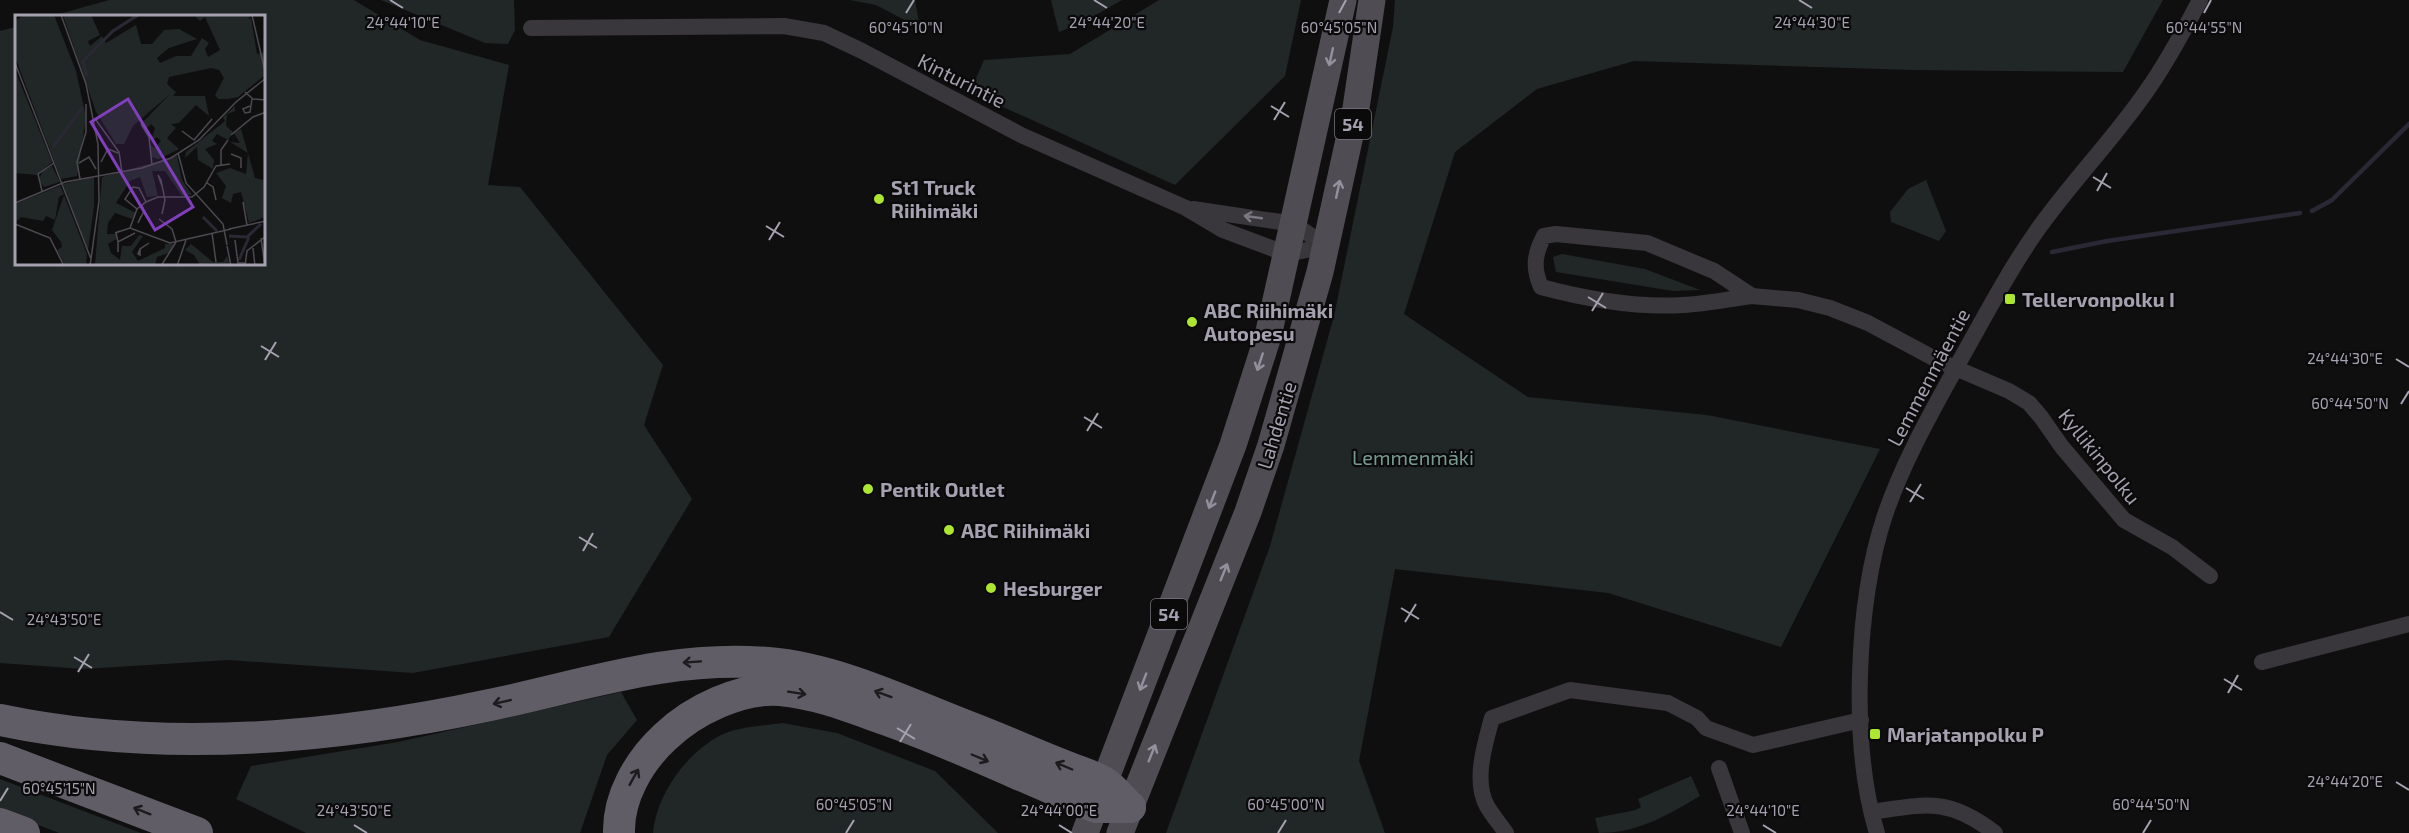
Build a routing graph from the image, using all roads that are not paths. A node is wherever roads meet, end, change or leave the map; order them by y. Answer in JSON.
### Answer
{"nodes":[{"id":1,"x":1343,"y":0,"type":"edge"},
{"id":2,"x":1372,"y":0,"type":"edge"},
{"id":3,"x":2200,"y":0,"type":"edge"},
{"id":4,"x":531,"y":28,"type":"dead end"},
{"id":5,"x":1186,"y":208,"type":"junction"},
{"id":6,"x":1294,"y":224,"type":"junction"},
{"id":7,"x":1326,"y":246,"type":"junction"},
{"id":8,"x":1287,"y":254,"type":"junction"},
{"id":9,"x":1752,"y":296,"type":"junction"},
{"id":10,"x":1956,"y":369,"type":"junction"},
{"id":11,"x":2210,"y":576,"type":"dead end"},
{"id":12,"x":2409,"y":624,"type":"edge"},
{"id":13,"x":2262,"y":662,"type":"dead end"},
{"id":14,"x":0,"y":720,"type":"edge"},
{"id":15,"x":1861,"y":720,"type":"junction"},
{"id":16,"x":0,"y":758,"type":"edge"},
{"id":17,"x":1719,"y":768,"type":"dead end"},
{"id":18,"x":1095,"y":808,"type":"edge"},
{"id":19,"x":1872,"y":812,"type":"junction"},
{"id":20,"x":1125,"y":820,"type":"edge"},
{"id":21,"x":0,"y":824,"type":"edge"},
{"id":22,"x":24,"y":833,"type":"edge"},
{"id":23,"x":197,"y":833,"type":"edge"},
{"id":24,"x":619,"y":833,"type":"edge"},
{"id":25,"x":1506,"y":833,"type":"edge"},
{"id":26,"x":1742,"y":833,"type":"edge"},
{"id":27,"x":1877,"y":833,"type":"edge"},
{"id":28,"x":1995,"y":833,"type":"edge"}],
"edges":[{"from":1,"to":6,"type":"main road","name":"Lahdentie","number":"54","one_way":true},
{"from":7,"to":2,"type":"main road","name":"Lahdentie","number":"54","one_way":true},
{"from":3,"to":10,"type":"street","name":"Lemmenmäentie"},
{"from":4,"to":5,"type":"street","name":"Kinturintie"},
{"from":6,"to":5,"type":"street","name":"Kinturintie","one_way":true},
{"from":5,"to":8,"type":"street","name":"Kinturintie"},
{"from":6,"to":7,"type":"street","name":"Kinturintie"},
{"from":6,"to":8,"type":"main road","name":"Lahdentie","number":"54"},
{"from":7,"to":8,"type":"street"},
{"from":20,"to":7,"type":"main road","name":"Lahdentie","number":"54","one_way":true},
{"from":8,"to":18,"type":"main road","name":"Lahdentie","number":"54","one_way":true},
{"from":9,"to":9,"type":"street","name":"Kyllikinpolku"},
{"from":9,"to":10,"type":"street","name":"Kyllikinpolku"},
{"from":10,"to":11,"type":"street","name":"Kyllikinpolku"},
{"from":10,"to":15,"type":"street","name":"Lemmenmäentie"},
{"from":12,"to":13,"type":"street"},
{"from":18,"to":14,"type":"highway","one_way":true},
{"from":15,"to":19,"type":"street","name":"Lemmenmäentie"},
{"from":15,"to":25,"type":"street"},
{"from":23,"to":16,"type":"highway","one_way":true},
{"from":17,"to":26,"type":"street"},
{"from":18,"to":20,"type":"highway"},
{"from":24,"to":18,"type":"highway","one_way":true},
{"from":19,"to":27,"type":"street","name":"Lemmenmäentie"},
{"from":19,"to":28,"type":"street"},
{"from":21,"to":22,"type":"highway"}]}
